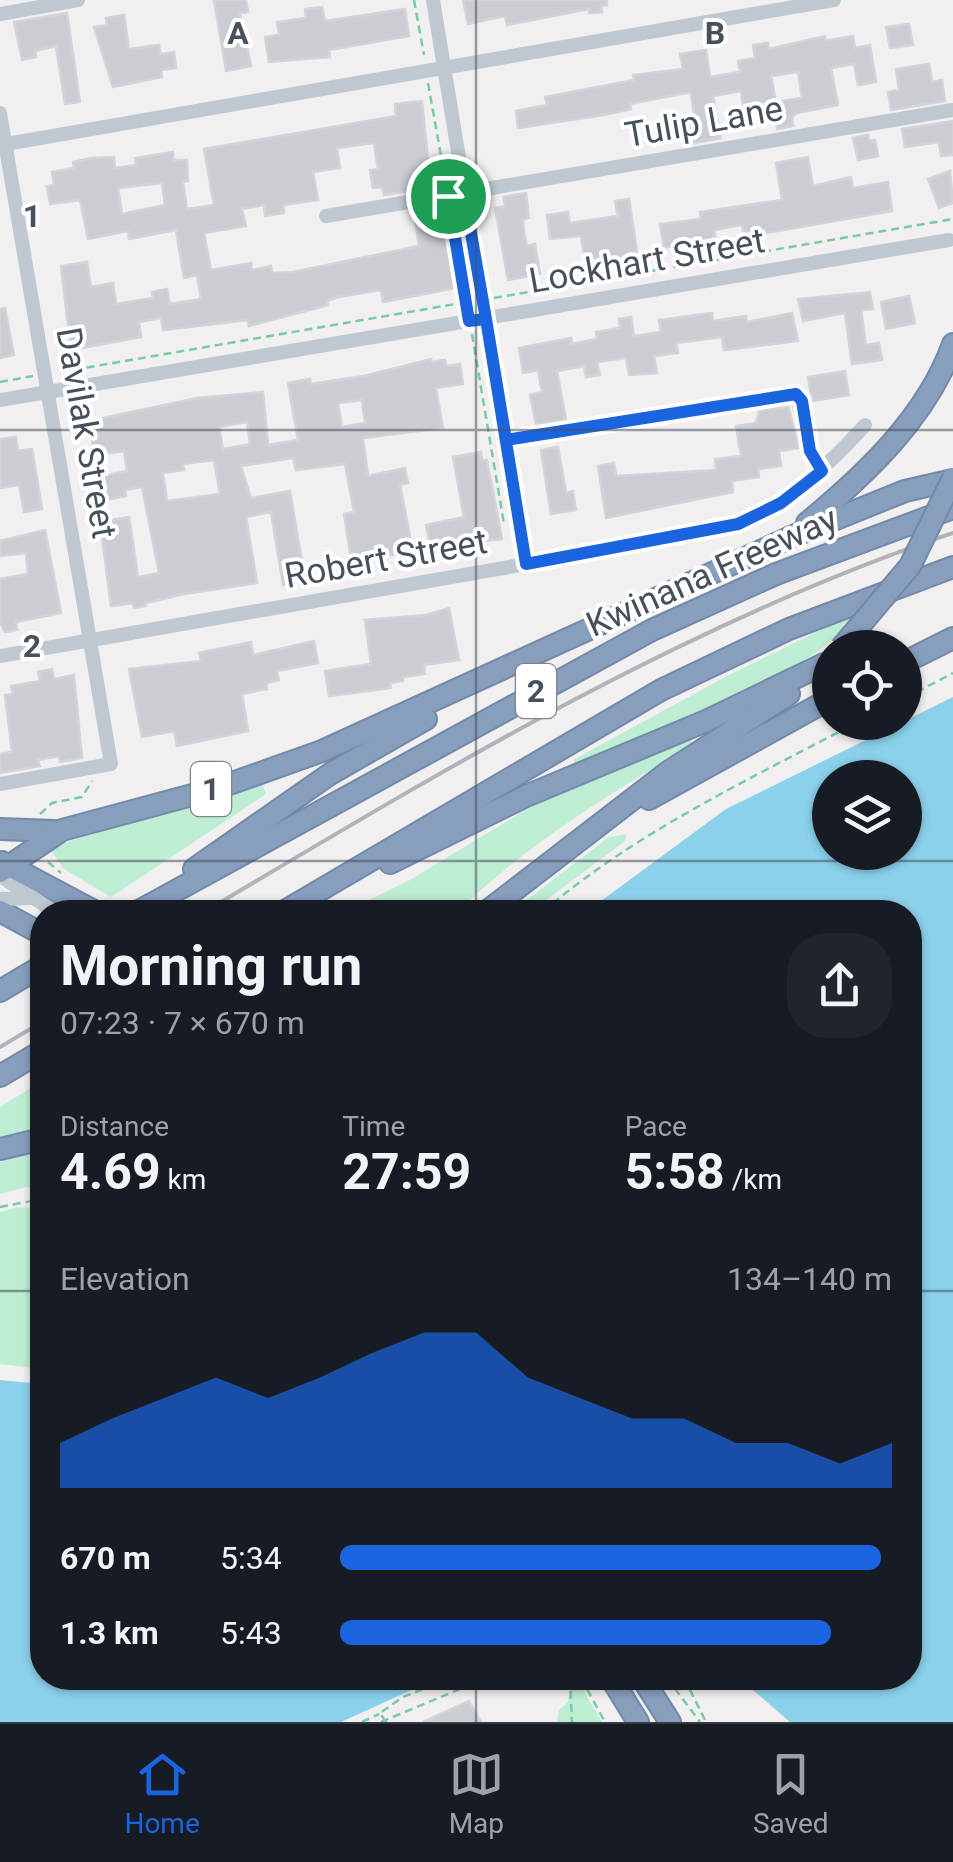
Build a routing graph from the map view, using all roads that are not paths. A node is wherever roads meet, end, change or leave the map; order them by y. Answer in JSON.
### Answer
{"nodes":[{"id":1,"x":78,"y":0,"type":"edge"},
{"id":2,"x":432,"y":0,"type":"edge"},
{"id":3,"x":834,"y":0,"type":"edge"},
{"id":4,"x":0,"y":14,"type":"edge"},
{"id":5,"x":443,"y":67,"type":"junction"},
{"id":6,"x":953,"y":110,"type":"edge"},
{"id":7,"x":0,"y":113,"type":"edge"},
{"id":8,"x":3,"y":145,"type":"edge"},
{"id":9,"x":464,"y":193,"type":"junction"},
{"id":10,"x":326,"y":216,"type":"dead end"},
{"id":11,"x":949,"y":240,"type":"dead end"},
{"id":12,"x":486,"y":319,"type":"junction"},
{"id":13,"x":953,"y":344,"type":"edge"},
{"id":14,"x":48,"y":392,"type":"junction"},
{"id":15,"x":0,"y":400,"type":"edge"},
{"id":16,"x":865,"y":425,"type":"dead end"},
{"id":17,"x":506,"y":440,"type":"junction"},
{"id":18,"x":822,"y":471,"type":"junction"},
{"id":19,"x":953,"y":479,"type":"edge"},
{"id":20,"x":953,"y":508,"type":"edge"},
{"id":21,"x":791,"y":536,"type":"junction"},
{"id":22,"x":526,"y":564,"type":"junction"},
{"id":23,"x":953,"y":567,"type":"edge"},
{"id":24,"x":600,"y":627,"type":"junction"},
{"id":25,"x":857,"y":630,"type":"edge"},
{"id":26,"x":953,"y":638,"type":"edge"},
{"id":27,"x":91,"y":640,"type":"junction"},
{"id":28,"x":922,"y":654,"type":"edge"},
{"id":29,"x":0,"y":656,"type":"edge"},
{"id":30,"x":812,"y":668,"type":"edge"},
{"id":31,"x":812,"y":674,"type":"edge"},
{"id":32,"x":812,"y":709,"type":"edge"},
{"id":33,"x":0,"y":784,"type":"edge"},
{"id":34,"x":594,"y":828,"type":"junction"},
{"id":35,"x":0,"y":829,"type":"edge"},
{"id":36,"x":62,"y":830,"type":"junction"},
{"id":37,"x":2,"y":869,"type":"edge"},
{"id":38,"x":0,"y":899,"type":"edge"},
{"id":39,"x":37,"y":899,"type":"joint"},
{"id":40,"x":70,"y":900,"type":"edge"},
{"id":41,"x":151,"y":900,"type":"edge"},
{"id":42,"x":156,"y":900,"type":"edge"},
{"id":43,"x":303,"y":900,"type":"edge"},
{"id":44,"x":315,"y":900,"type":"edge"},
{"id":45,"x":501,"y":900,"type":"edge"},
{"id":46,"x":0,"y":911,"type":"edge"},
{"id":47,"x":30,"y":927,"type":"edge"},
{"id":48,"x":30,"y":973,"type":"edge"},
{"id":49,"x":0,"y":990,"type":"edge"},
{"id":50,"x":30,"y":1044,"type":"edge"},
{"id":51,"x":30,"y":1058,"type":"edge"},
{"id":52,"x":0,"y":1060,"type":"edge"},
{"id":53,"x":0,"y":1076,"type":"edge"},
{"id":54,"x":30,"y":1142,"type":"edge"},
{"id":55,"x":0,"y":1149,"type":"edge"},
{"id":56,"x":618,"y":1690,"type":"edge"},
{"id":57,"x":650,"y":1690,"type":"edge"},
{"id":58,"x":638,"y":1722,"type":"edge"},
{"id":59,"x":670,"y":1722,"type":"edge"}],
"edges":[{"from":1,"to":4,"type":"street"},
{"from":2,"to":5,"type":"street"},
{"from":3,"to":5,"type":"street"},
{"from":5,"to":8,"type":"street"},
{"from":5,"to":9,"type":"street"},
{"from":6,"to":9,"type":"street","name":"Tulip Lane"},
{"from":7,"to":8,"type":"street","name":"Davilak Street"},
{"from":8,"to":14,"type":"street","name":"Davilak Street"},
{"from":9,"to":10,"type":"street","name":"Tulip Lane"},
{"from":9,"to":12,"type":"street"},
{"from":11,"to":12,"type":"street","name":"Lockhart Street"},
{"from":12,"to":14,"type":"street","name":"Lockhart Street"},
{"from":12,"to":17,"type":"street"},
{"from":13,"to":21,"type":"highway"},
{"from":14,"to":15,"type":"street","name":"Lockhart Street"},
{"from":14,"to":27,"type":"street","name":"Davilak Street"},
{"from":16,"to":18,"type":"street","name":"Robert Street"},
{"from":17,"to":18,"type":"street"},
{"from":17,"to":22,"type":"street"},
{"from":18,"to":22,"type":"street","name":"Robert Street"},
{"from":19,"to":21,"type":"highway","number":"1"},
{"from":19,"to":25,"type":"highway","bridge":true},
{"from":20,"to":42,"type":"highway","name":"Kwinana Freeway","number":"2"},
{"from":21,"to":24,"type":"highway","number":"1"},
{"from":22,"to":27,"type":"street","name":"Robert Street"},
{"from":23,"to":43,"type":"highway","number":"2"},
{"from":24,"to":36,"type":"highway","number":"1"},
{"from":24,"to":41,"type":"highway"},
{"from":26,"to":28,"type":"highway"},
{"from":27,"to":29,"type":"street","name":"Robert Street"},
{"from":27,"to":33,"type":"street","name":"Davilak Street"},
{"from":30,"to":44,"type":"highway"},
{"from":31,"to":34,"type":"highway"},
{"from":32,"to":34,"type":"highway"},
{"from":34,"to":45,"type":"highway"},
{"from":35,"to":36,"type":"highway","number":"1"},
{"from":36,"to":37,"type":"highway"},
{"from":37,"to":39,"type":"street"},
{"from":37,"to":40,"type":"highway"},
{"from":38,"to":39,"type":"street"},
{"from":46,"to":47,"type":"highway"},
{"from":48,"to":49,"type":"highway"},
{"from":50,"to":52,"type":"highway"},
{"from":51,"to":53,"type":"highway"},
{"from":54,"to":55,"type":"highway"},
{"from":56,"to":58,"type":"highway"},
{"from":57,"to":59,"type":"highway"}]}
